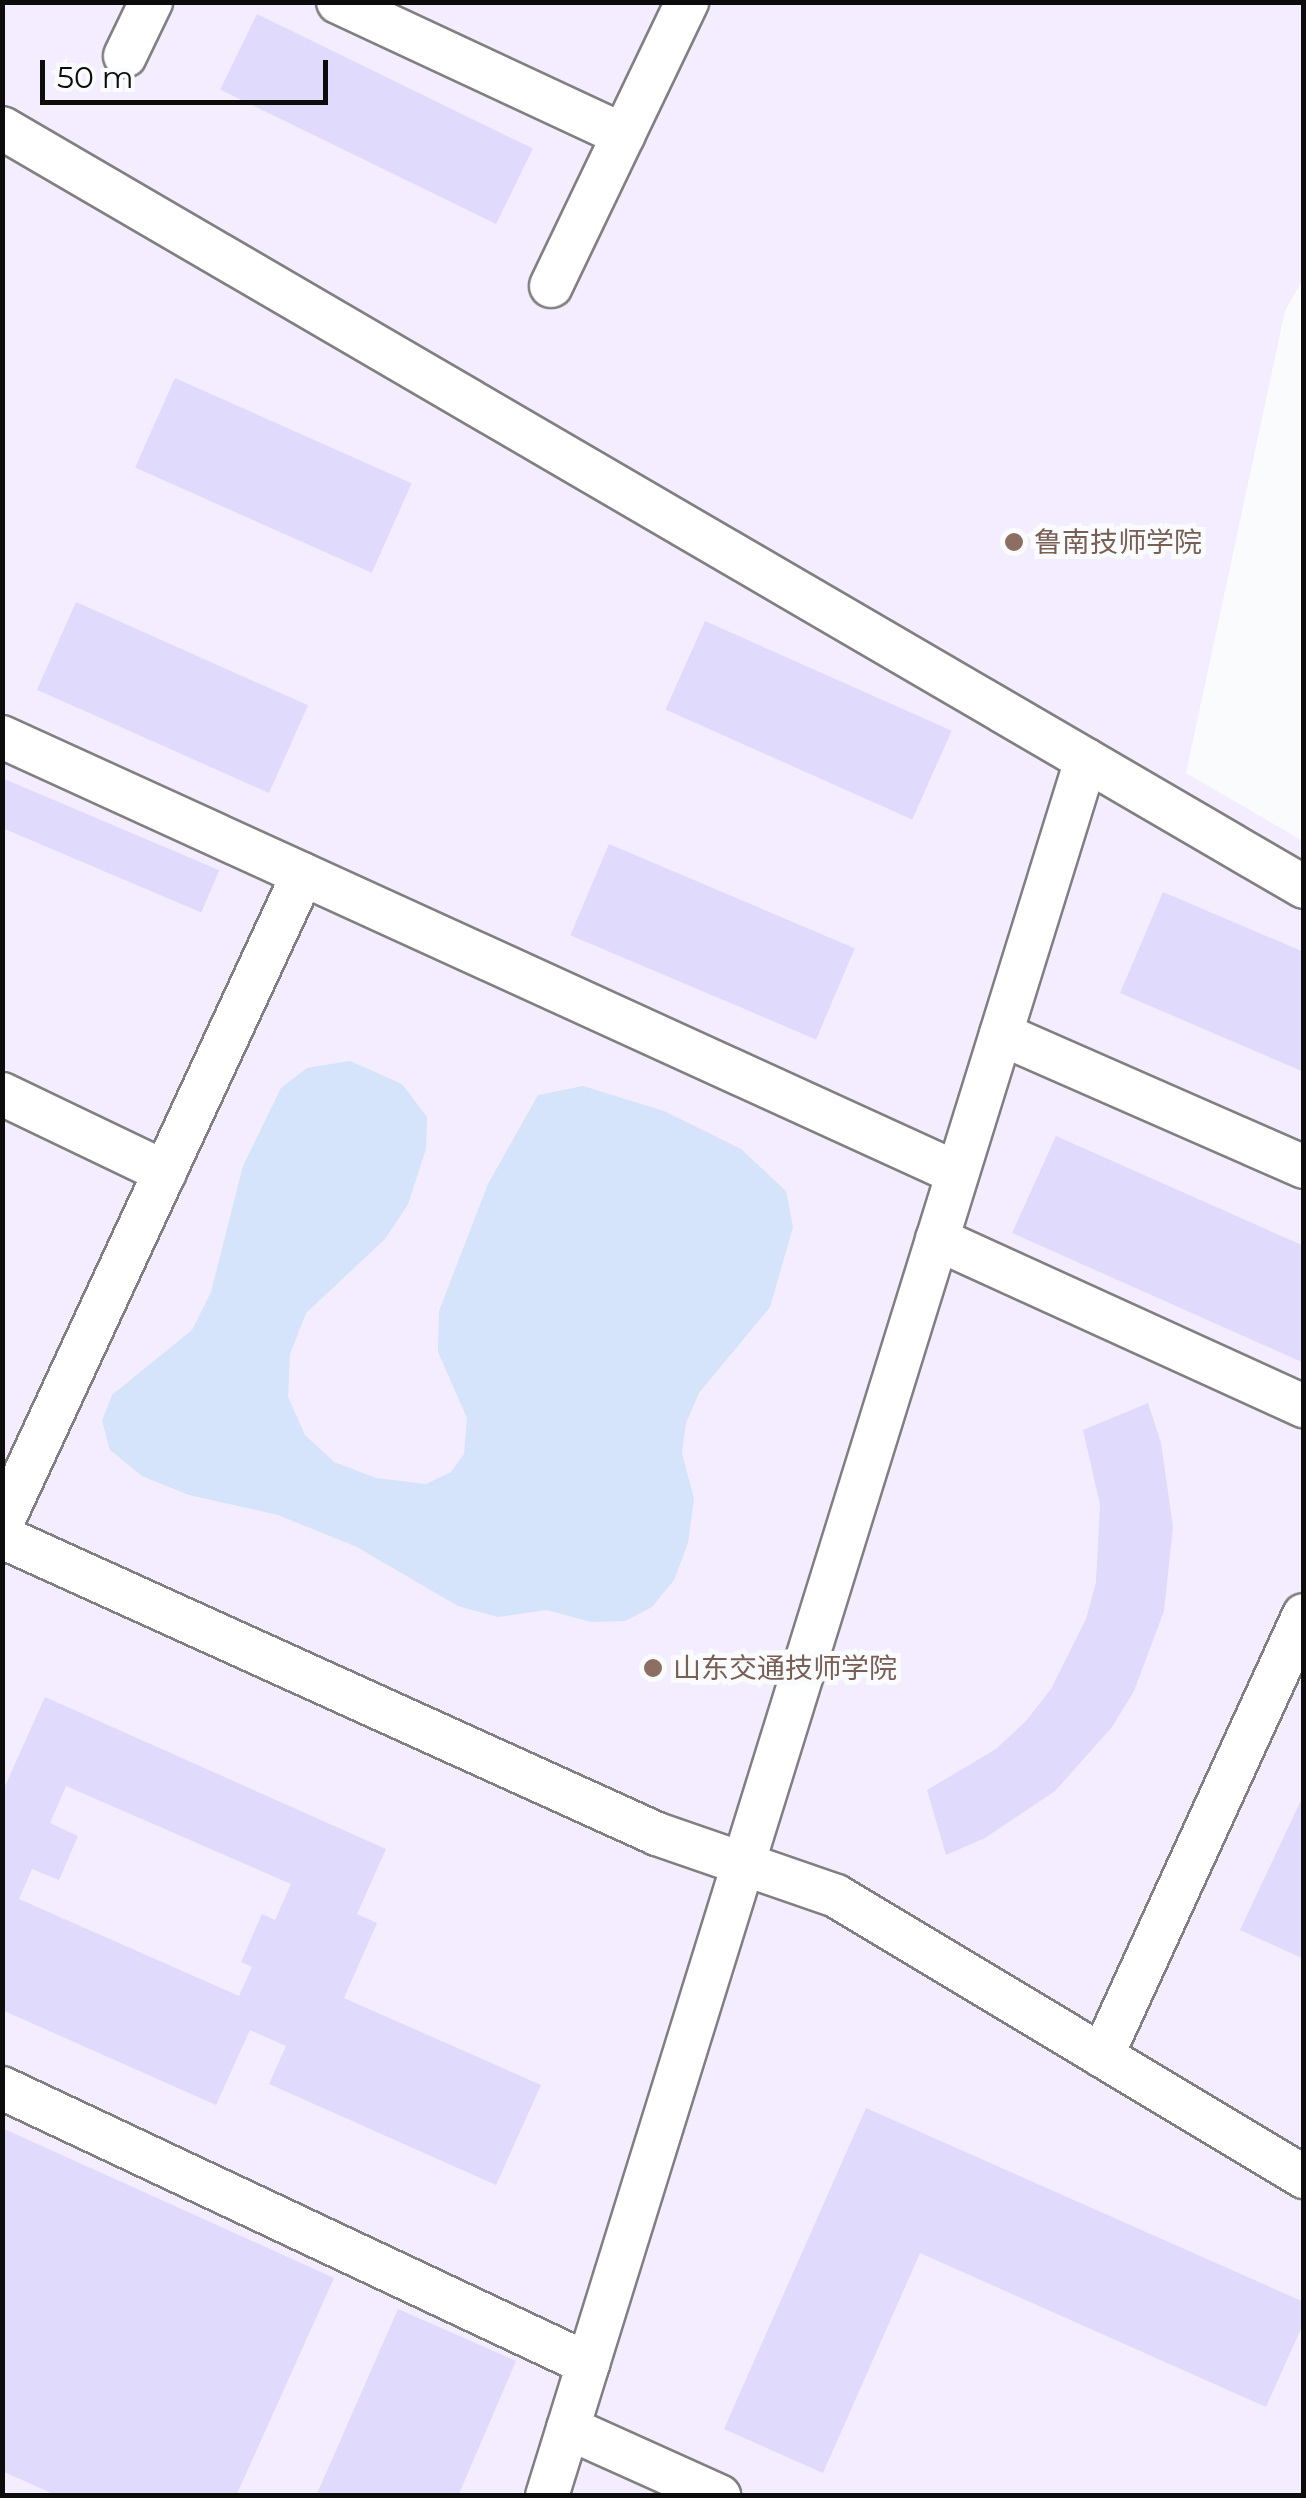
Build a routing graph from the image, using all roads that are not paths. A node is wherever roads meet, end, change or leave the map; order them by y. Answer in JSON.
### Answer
{"nodes":[{"id":1,"x":150,"y":2,"type":"edge"},
{"id":2,"x":338,"y":2,"type":"edge"},
{"id":3,"x":687,"y":2,"type":"edge"},
{"id":4,"x":125,"y":56,"type":"dead end"},
{"id":5,"x":2,"y":128,"type":"edge"},
{"id":6,"x":623,"y":135,"type":"junction"},
{"id":7,"x":551,"y":286,"type":"dead end"},
{"id":8,"x":2,"y":738,"type":"edge"},
{"id":9,"x":1086,"y":760,"type":"junction"},
{"id":10,"x":303,"y":874,"type":"junction"},
{"id":11,"x":1304,"y":887,"type":"edge"},
{"id":12,"x":1001,"y":1034,"type":"junction"},
{"id":13,"x":2,"y":1094,"type":"edge"},
{"id":14,"x":1304,"y":1167,"type":"edge"},
{"id":15,"x":165,"y":1172,"type":"junction"},
{"id":16,"x":958,"y":1173,"type":"junction"},
{"id":17,"x":937,"y":1239,"type":"junction"},
{"id":18,"x":1304,"y":1406,"type":"edge"},
{"id":19,"x":2,"y":1522,"type":"edge"},
{"id":20,"x":2,"y":1537,"type":"edge"},
{"id":21,"x":1304,"y":1615,"type":"edge"},
{"id":22,"x":743,"y":1864,"type":"junction"},
{"id":23,"x":1102,"y":2056,"type":"junction"},
{"id":24,"x":2,"y":2088,"type":"edge"},
{"id":25,"x":1304,"y":2177,"type":"edge"},
{"id":26,"x":588,"y":2364,"type":"junction"},
{"id":27,"x":568,"y":2428,"type":"junction"},
{"id":28,"x":547,"y":2496,"type":"edge"},
{"id":29,"x":718,"y":2496,"type":"edge"}],
"edges":[{"from":1,"to":4,"type":"lane"},
{"from":2,"to":6,"type":"lane"},
{"from":3,"to":6,"type":"lane"},
{"from":5,"to":9,"type":"lane"},
{"from":6,"to":7,"type":"lane"},
{"from":8,"to":10,"type":"lane"},
{"from":9,"to":11,"type":"lane"},
{"from":9,"to":12,"type":"lane"},
{"from":10,"to":15,"type":"lane"},
{"from":10,"to":16,"type":"lane"},
{"from":12,"to":14,"type":"lane"},
{"from":12,"to":16,"type":"lane"},
{"from":13,"to":15,"type":"lane"},
{"from":15,"to":19,"type":"lane"},
{"from":16,"to":17,"type":"lane"},
{"from":17,"to":18,"type":"lane"},
{"from":17,"to":22,"type":"lane"},
{"from":20,"to":22,"type":"lane"},
{"from":21,"to":23,"type":"lane"},
{"from":22,"to":23,"type":"lane"},
{"from":22,"to":26,"type":"lane"},
{"from":23,"to":25,"type":"lane"},
{"from":24,"to":26,"type":"lane"},
{"from":26,"to":27,"type":"lane"},
{"from":27,"to":28,"type":"lane"},
{"from":27,"to":29,"type":"lane"}]}
